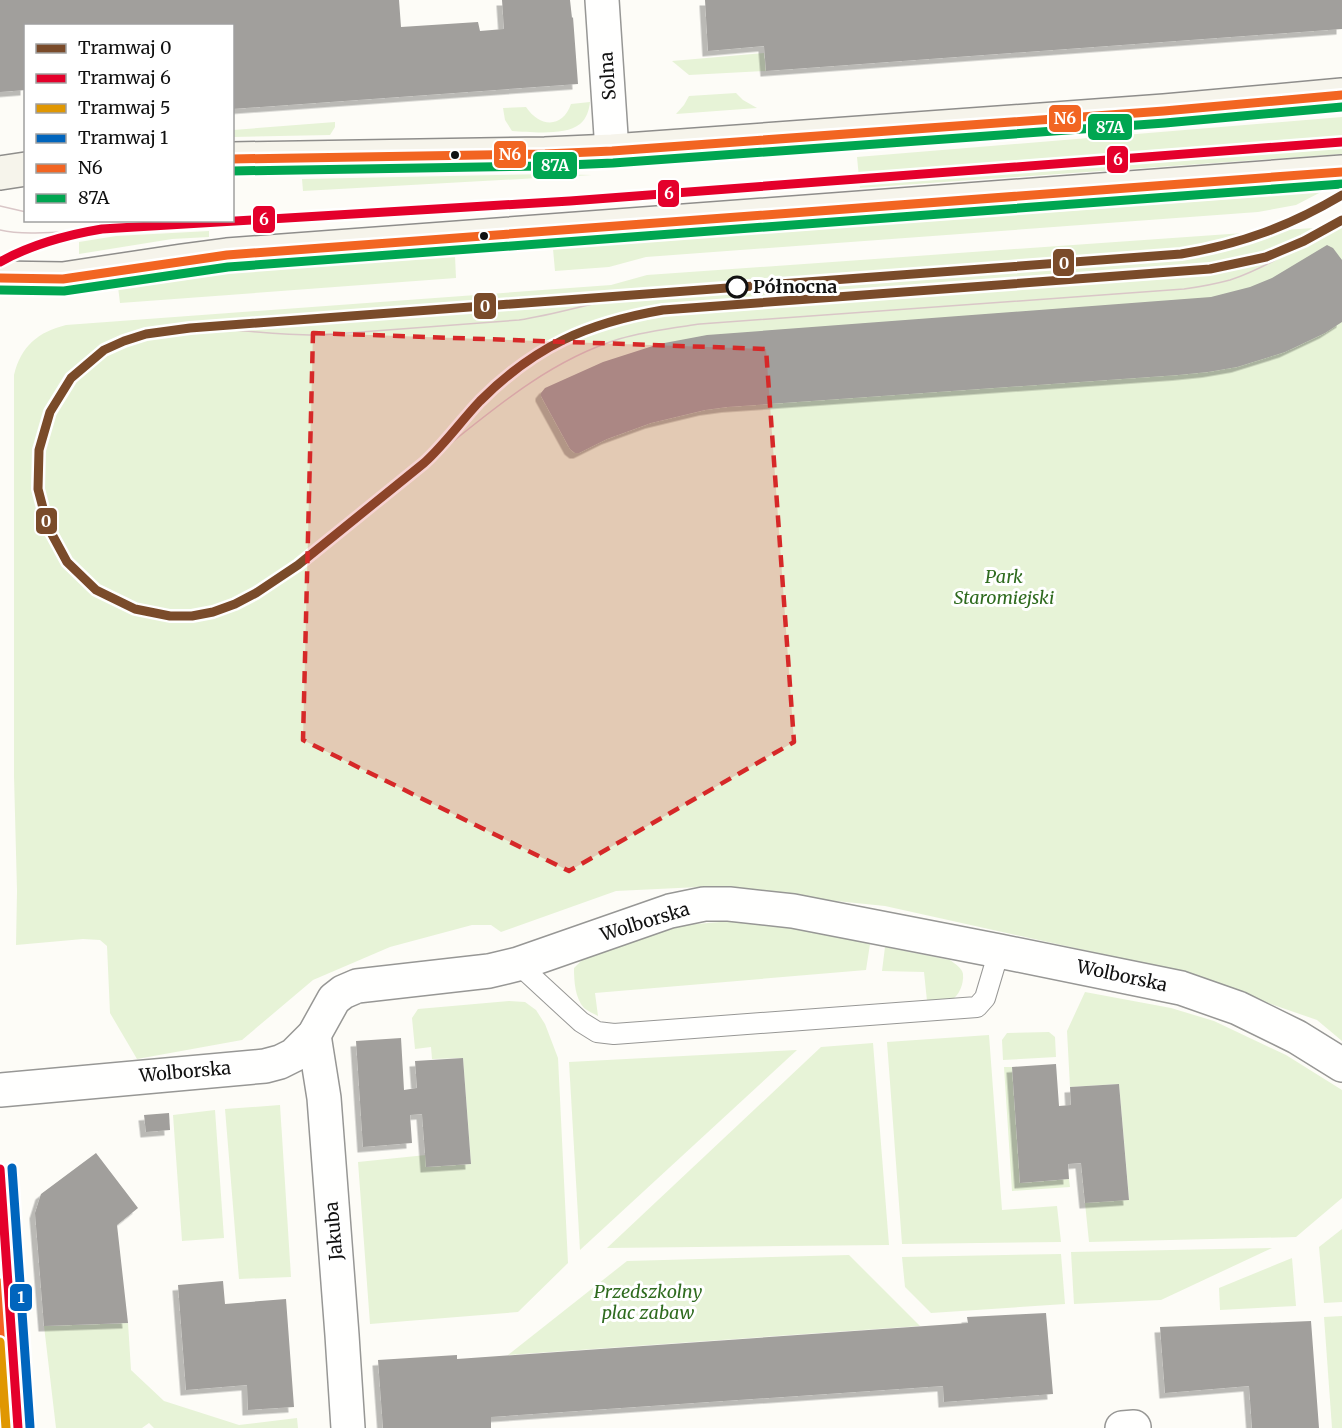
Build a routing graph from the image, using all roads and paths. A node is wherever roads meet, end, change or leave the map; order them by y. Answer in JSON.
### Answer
{"nodes":[{"id":1,"x":602,"y":0,"type":"edge"},
{"id":2,"x":1342,"y":95,"type":"edge"},
{"id":3,"x":612,"y":151,"type":"junction"},
{"id":4,"x":234,"y":159,"type":"edge"},
{"id":5,"x":24,"y":169,"type":"edge"},
{"id":6,"x":1342,"y":172,"type":"edge"},
{"id":7,"x":0,"y":173,"type":"edge"},
{"id":8,"x":0,"y":278,"type":"edge"},
{"id":9,"x":999,"y":951,"type":"junction"},
{"id":10,"x":518,"y":964,"type":"junction"},
{"id":11,"x":314,"y":1035,"type":"junction"},
{"id":12,"x":1342,"y":1065,"type":"edge"},
{"id":13,"x":0,"y":1090,"type":"edge"},
{"id":14,"x":348,"y":1428,"type":"edge"}],
"edges":[{"from":1,"to":3,"type":"street","name":"Solna"},
{"from":2,"to":3,"type":"main road"},
{"from":3,"to":4,"type":"main road"},
{"from":5,"to":7,"type":"main road"},
{"from":6,"to":8,"type":"main road"},
{"from":9,"to":10,"type":"street","name":"Wolborska"},
{"from":9,"to":10,"type":"lane"},
{"from":9,"to":12,"type":"street","name":"Wolborska"},
{"from":10,"to":11,"type":"street","name":"Wolborska"},
{"from":11,"to":13,"type":"street","name":"Wolborska"},
{"from":11,"to":14,"type":"street","name":"Jakuba"}]}
